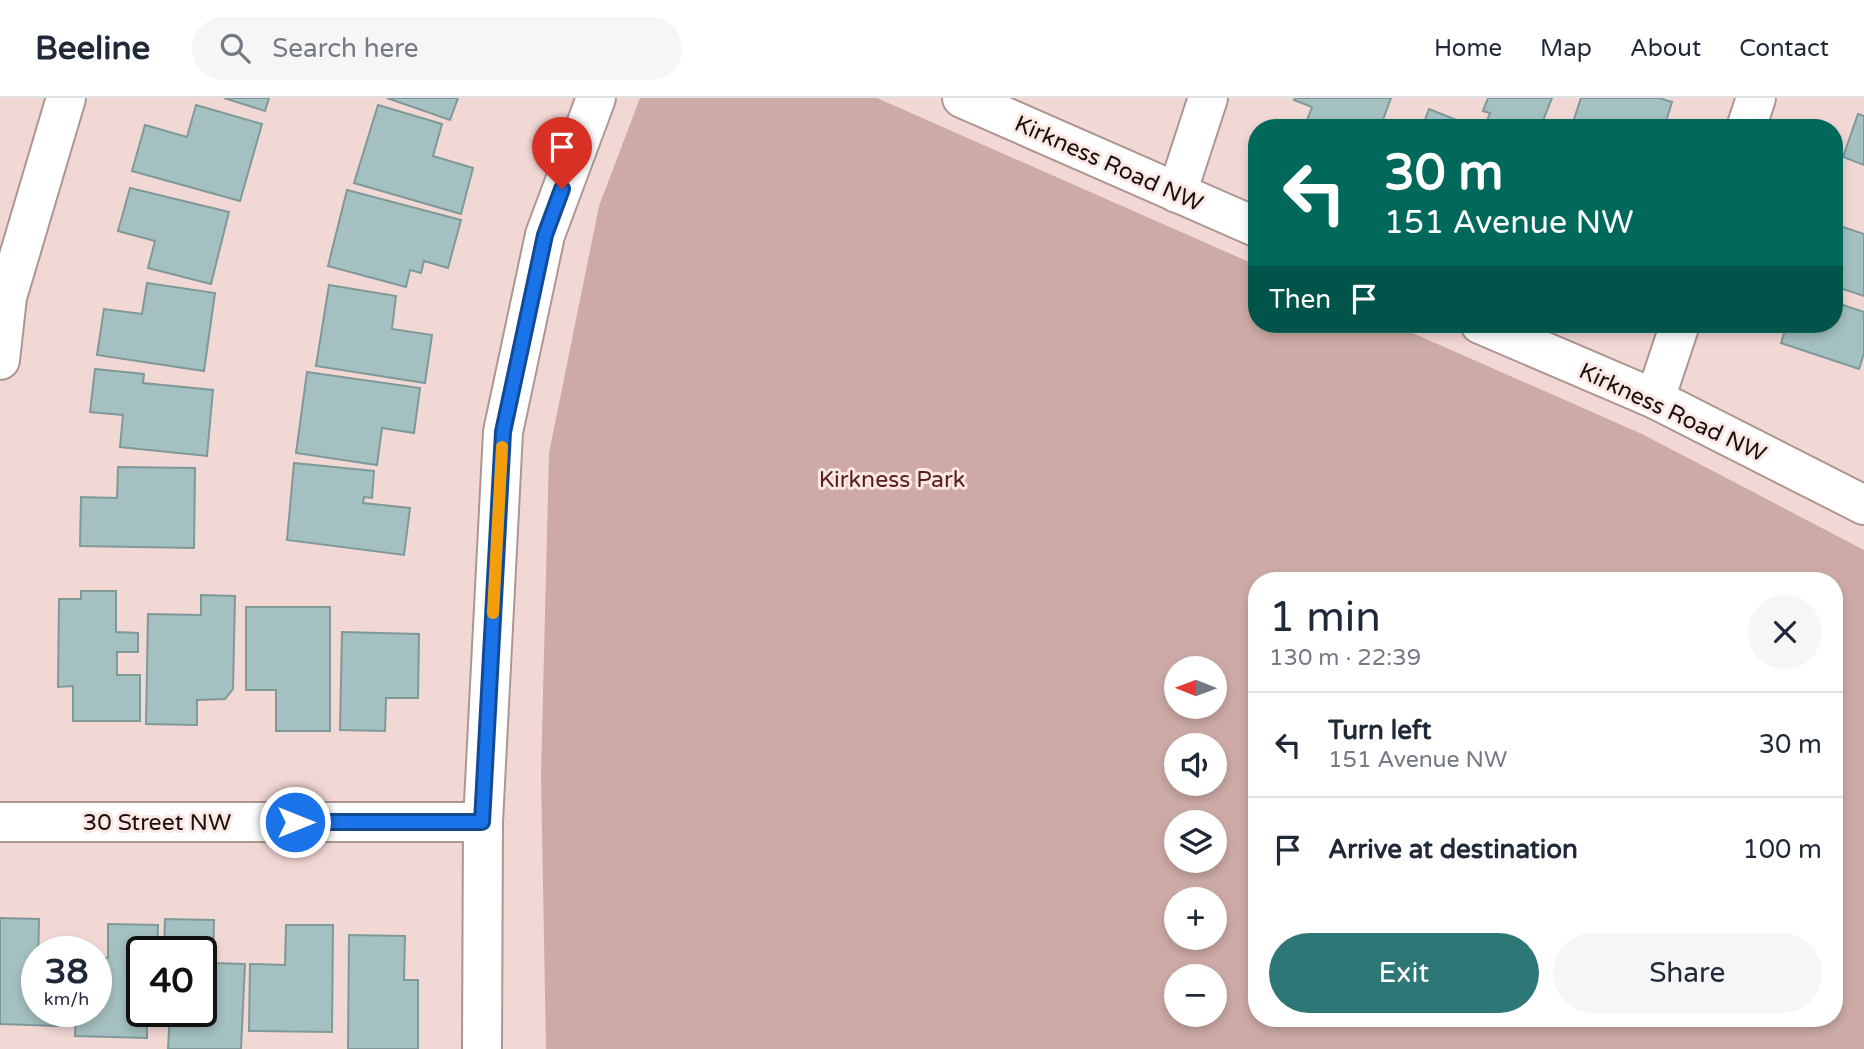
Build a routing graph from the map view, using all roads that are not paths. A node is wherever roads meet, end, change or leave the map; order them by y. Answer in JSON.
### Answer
{"nodes":[{"id":1,"x":66,"y":98,"type":"edge"},
{"id":2,"x":596,"y":98,"type":"edge"},
{"id":3,"x":962,"y":98,"type":"edge"},
{"id":4,"x":1208,"y":98,"type":"edge"},
{"id":5,"x":1756,"y":98,"type":"edge"},
{"id":6,"x":1749,"y":119,"type":"edge"},
{"id":7,"x":1177,"y":193,"type":"junction"},
{"id":8,"x":1248,"y":224,"type":"edge"},
{"id":9,"x":1501,"y":333,"type":"edge"},
{"id":10,"x":1677,"y":333,"type":"edge"},
{"id":11,"x":0,"y":360,"type":"edge"},
{"id":12,"x":1655,"y":400,"type":"junction"},
{"id":13,"x":1864,"y":505,"type":"edge"},
{"id":14,"x":0,"y":822,"type":"edge"},
{"id":15,"x":482,"y":822,"type":"junction"},
{"id":16,"x":482,"y":1049,"type":"edge"}],
"edges":[{"from":1,"to":11,"type":"street"},
{"from":2,"to":15,"type":"street"},
{"from":3,"to":7,"type":"street","name":"Kirkness Road NW"},
{"from":4,"to":7,"type":"street"},
{"from":5,"to":6,"type":"street"},
{"from":7,"to":8,"type":"street","name":"Kirkness Road NW"},
{"from":9,"to":12,"type":"street","name":"Kirkness Road NW"},
{"from":10,"to":12,"type":"street"},
{"from":12,"to":13,"type":"street","name":"Kirkness Road NW"},
{"from":14,"to":15,"type":"street","name":"30 Street NW"},
{"from":15,"to":16,"type":"street"}]}
